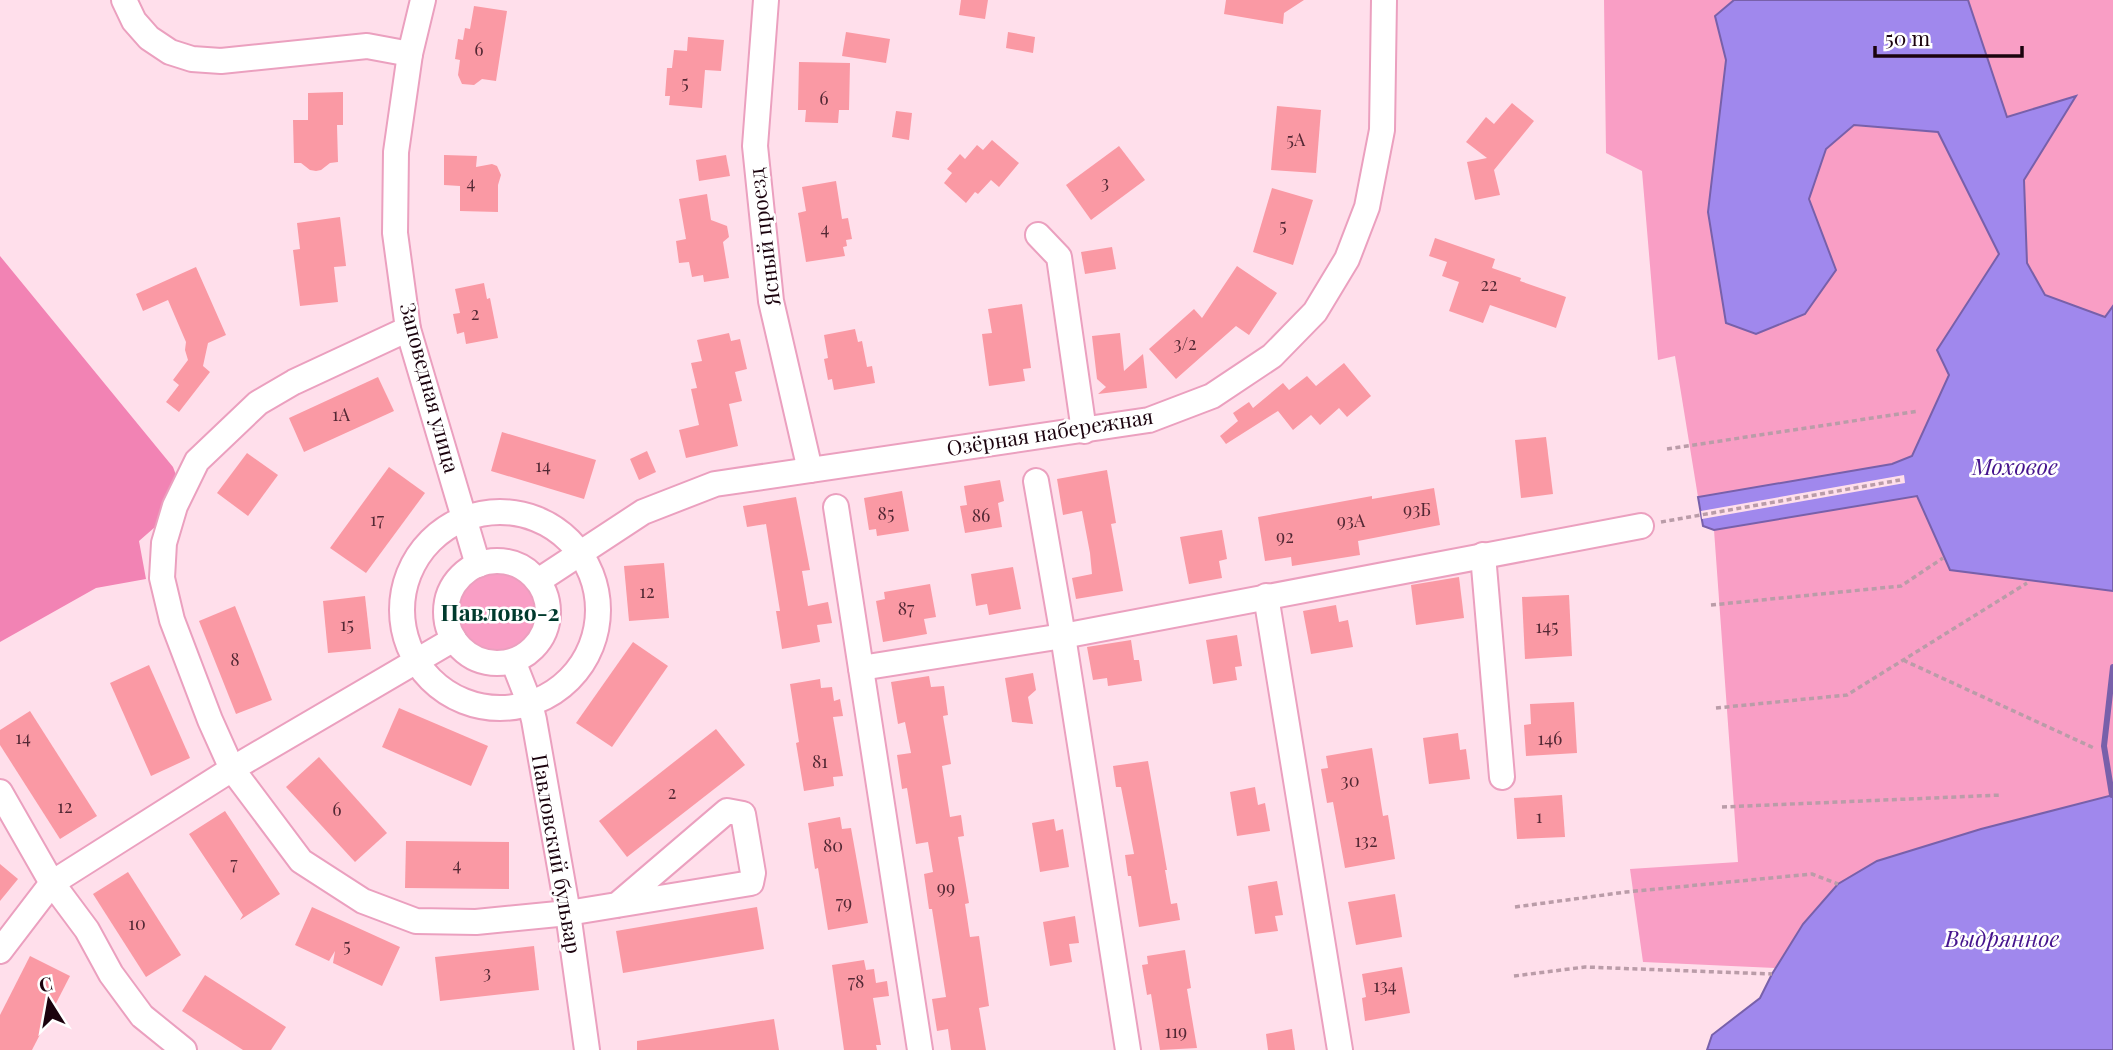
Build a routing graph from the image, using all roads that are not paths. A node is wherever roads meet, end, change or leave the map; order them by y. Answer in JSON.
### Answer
{"nodes":[{"id":1,"x":124,"y":0,"type":"edge"},
{"id":2,"x":423,"y":0,"type":"edge"},
{"id":3,"x":766,"y":0,"type":"edge"},
{"id":4,"x":1384,"y":0,"type":"edge"},
{"id":5,"x":411,"y":54,"type":"junction"},
{"id":6,"x":1038,"y":235,"type":"dead end"},
{"id":7,"x":408,"y":329,"type":"junction"},
{"id":8,"x":1084,"y":430,"type":"junction"},
{"id":9,"x":810,"y":470,"type":"junction"},
{"id":10,"x":1036,"y":481,"type":"dead end"},
{"id":11,"x":836,"y":507,"type":"dead end"},
{"id":12,"x":465,"y":517,"type":"junction"},
{"id":13,"x":1641,"y":526,"type":"road end"},
{"id":14,"x":581,"y":552,"type":"junction"},
{"id":15,"x":1483,"y":555,"type":"junction"},
{"id":16,"x":478,"y":565,"type":"junction"},
{"id":17,"x":538,"y":581,"type":"junction"},
{"id":18,"x":1266,"y":596,"type":"junction"},
{"id":19,"x":1063,"y":636,"type":"junction"},
{"id":20,"x":454,"y":639,"type":"junction"},
{"id":21,"x":415,"y":661,"type":"junction"},
{"id":22,"x":513,"y":661,"type":"junction"},
{"id":23,"x":861,"y":668,"type":"junction"},
{"id":24,"x":530,"y":704,"type":"junction"},
{"id":25,"x":232,"y":769,"type":"junction"},
{"id":26,"x":1502,"y":777,"type":"dead end"},
{"id":27,"x":0,"y":792,"type":"edge"},
{"id":28,"x":52,"y":883,"type":"junction"},
{"id":29,"x":617,"y":905,"type":"junction"},
{"id":30,"x":568,"y":913,"type":"junction"},
{"id":31,"x":0,"y":951,"type":"edge"},
{"id":32,"x":184,"y":1050,"type":"edge"},
{"id":33,"x":587,"y":1050,"type":"edge"},
{"id":34,"x":920,"y":1050,"type":"edge"},
{"id":35,"x":1128,"y":1050,"type":"edge"},
{"id":36,"x":1340,"y":1050,"type":"edge"}],
"edges":[{"from":1,"to":5,"type":"street"},
{"from":2,"to":5,"type":"street","name":"Заповедная улица"},
{"from":3,"to":9,"type":"street","name":"Ясный проезд"},
{"from":4,"to":8,"type":"street","name":"Озёрная набережная"},
{"from":5,"to":7,"type":"street","name":"Заповедная улица"},
{"from":6,"to":8,"type":"street"},
{"from":7,"to":12,"type":"street","name":"Заповедная улица"},
{"from":7,"to":25,"type":"street"},
{"from":8,"to":9,"type":"street","name":"Озёрная набережная"},
{"from":9,"to":14,"type":"street","name":"Озёрная набережная"},
{"from":10,"to":19,"type":"street"},
{"from":11,"to":23,"type":"street"},
{"from":12,"to":14,"type":"street"},
{"from":12,"to":16,"type":"street","name":"Заповедная улица"},
{"from":12,"to":21,"type":"street"},
{"from":13,"to":15,"type":"street"},
{"from":14,"to":17,"type":"street","name":"Озёрная набережная"},
{"from":14,"to":24,"type":"street"},
{"from":15,"to":18,"type":"street"},
{"from":15,"to":26,"type":"street"},
{"from":16,"to":17,"type":"street"},
{"from":16,"to":20,"type":"street"},
{"from":17,"to":22,"type":"street"},
{"from":18,"to":19,"type":"street"},
{"from":18,"to":36,"type":"street"},
{"from":19,"to":23,"type":"street"},
{"from":19,"to":35,"type":"street"},
{"from":20,"to":21,"type":"street"},
{"from":20,"to":22,"type":"street"},
{"from":21,"to":24,"type":"street"},
{"from":21,"to":25,"type":"street"},
{"from":22,"to":24,"type":"street","name":"Павловский бульвар"},
{"from":23,"to":34,"type":"street"},
{"from":24,"to":30,"type":"street","name":"Павловский бульвар"},
{"from":25,"to":28,"type":"street"},
{"from":25,"to":30,"type":"street"},
{"from":27,"to":28,"type":"street"},
{"from":28,"to":31,"type":"street"},
{"from":28,"to":32,"type":"street"},
{"from":29,"to":29,"type":"street"},
{"from":29,"to":30,"type":"street"},
{"from":30,"to":33,"type":"street","name":"Павловский бульвар"}]}
